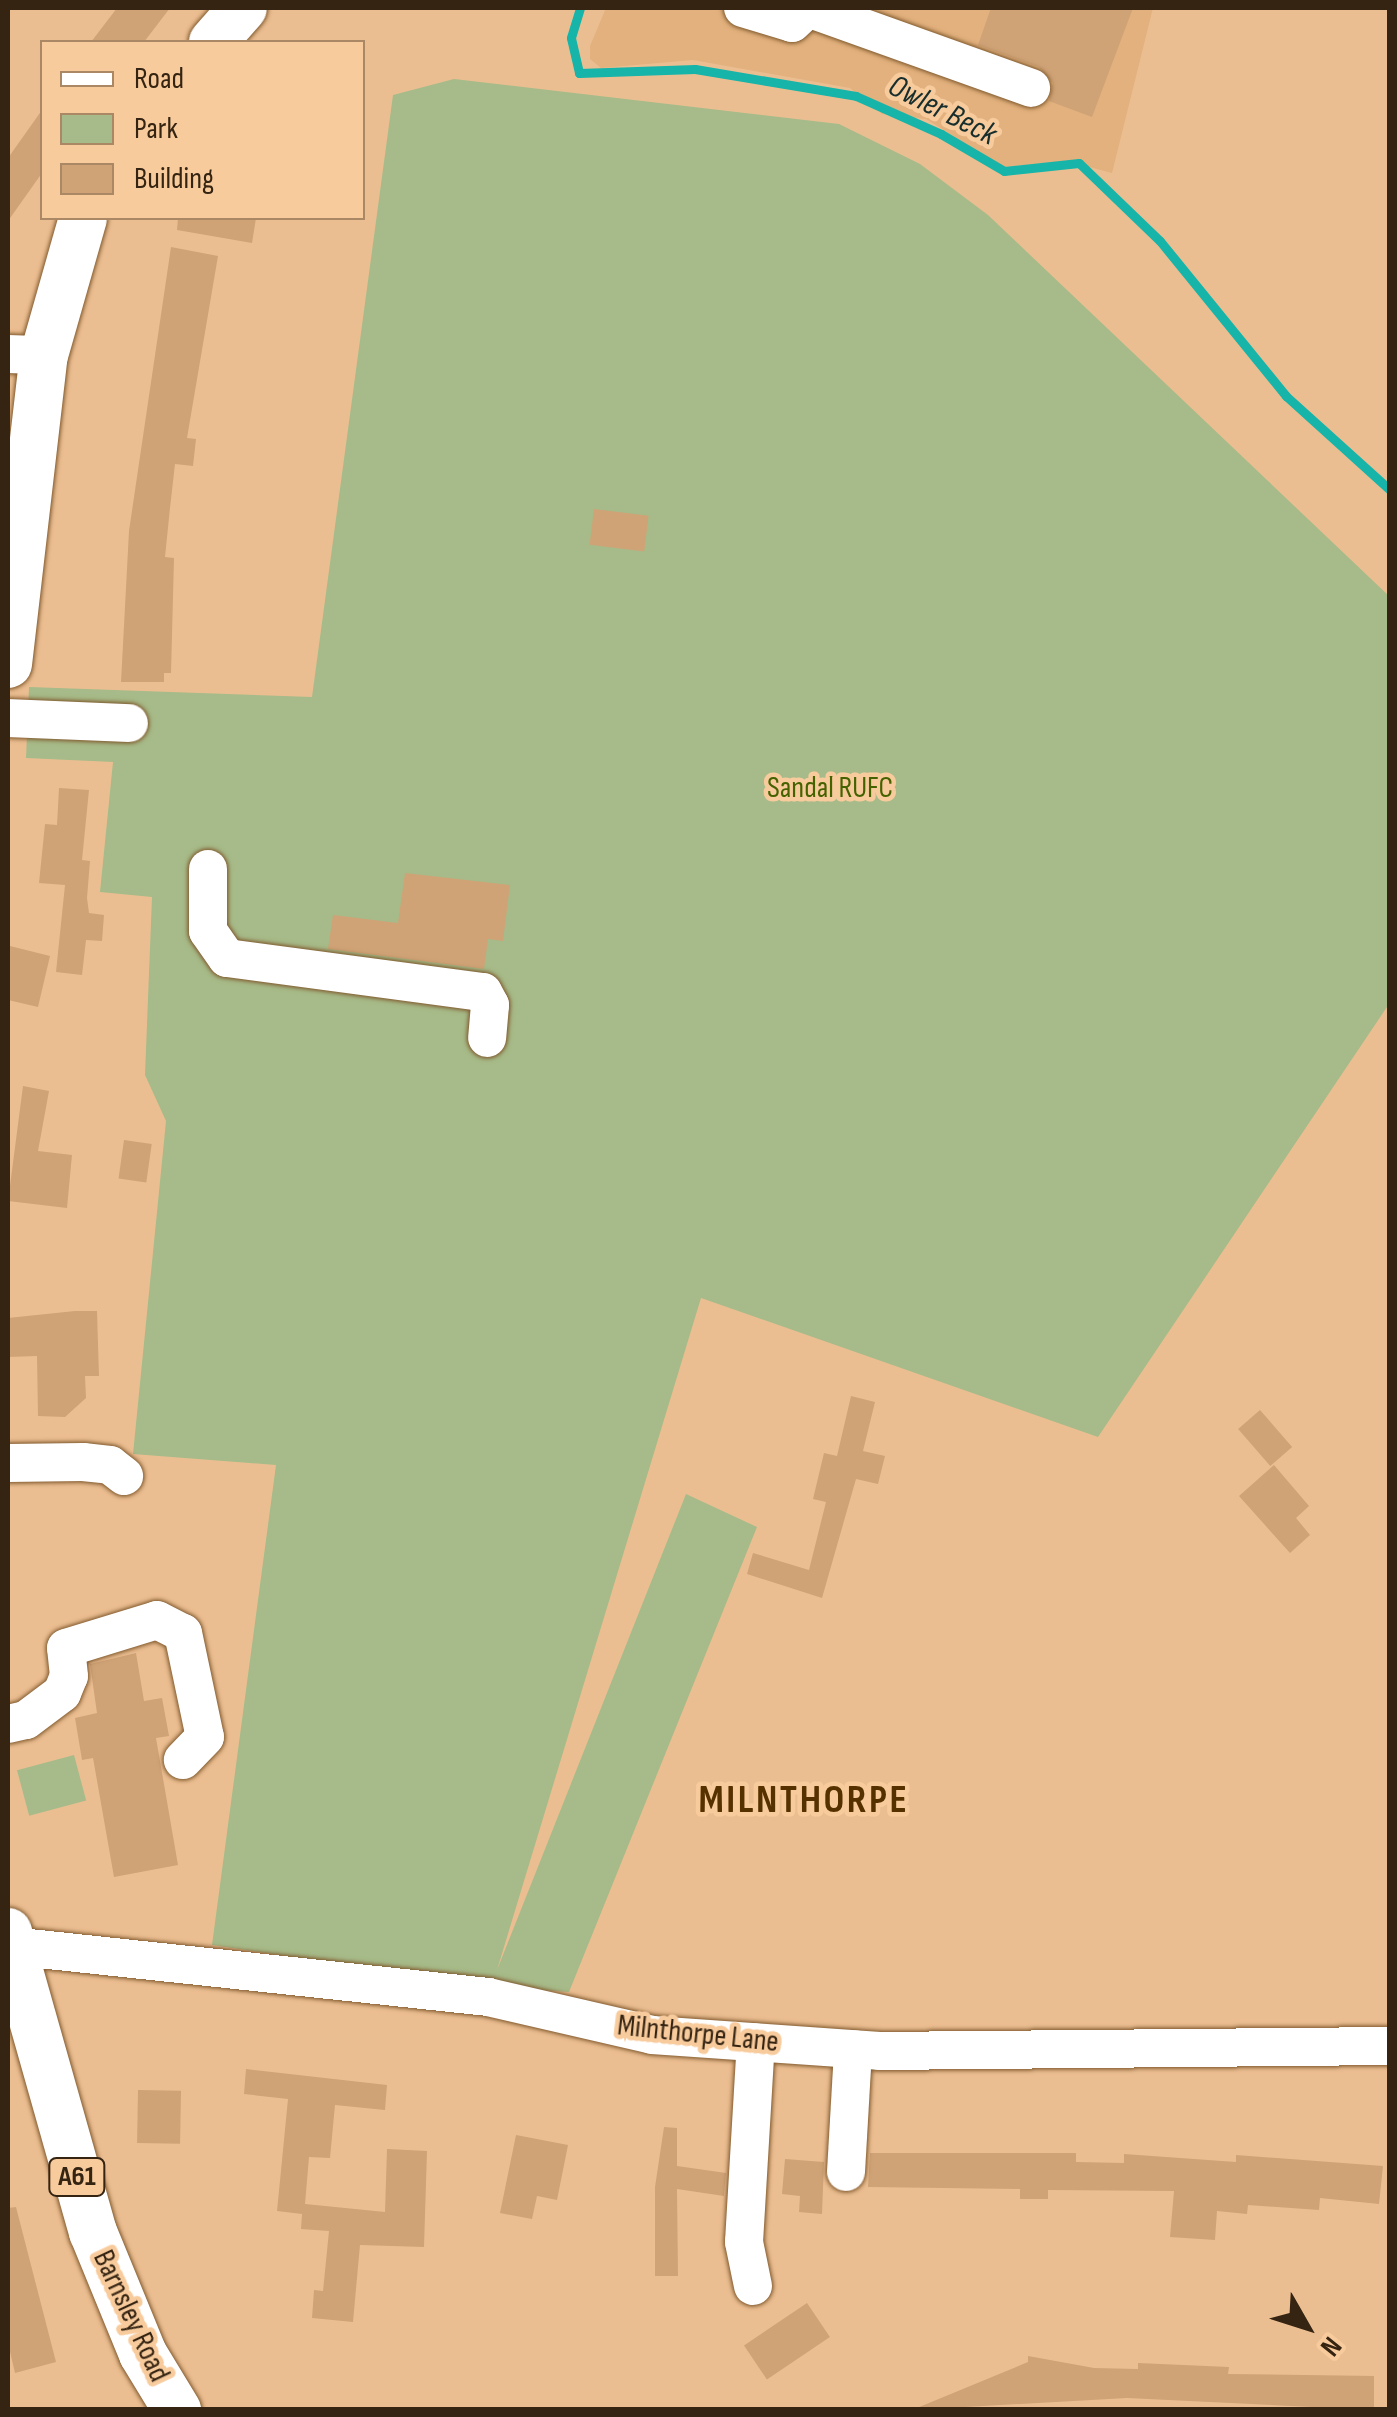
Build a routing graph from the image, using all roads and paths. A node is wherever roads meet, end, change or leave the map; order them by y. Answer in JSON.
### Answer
{"nodes":[{"id":1,"x":243,"y":8,"type":"edge"},
{"id":2,"x":743,"y":8,"type":"edge"},
{"id":3,"x":808,"y":8,"type":"edge"},
{"id":4,"x":215,"y":40,"type":"edge"},
{"id":5,"x":1031,"y":88,"type":"dead end"},
{"id":6,"x":82,"y":220,"type":"edge"},
{"id":7,"x":26,"y":354,"type":"edge"},
{"id":8,"x":8,"y":664,"type":"edge"},
{"id":9,"x":8,"y":718,"type":"edge"},
{"id":10,"x":129,"y":723,"type":"dead end"},
{"id":11,"x":208,"y":869,"type":"dead end"},
{"id":12,"x":487,"y":1038,"type":"dead end"},
{"id":13,"x":8,"y":1463,"type":"edge"},
{"id":14,"x":124,"y":1476,"type":"dead end"},
{"id":15,"x":8,"y":1724,"type":"edge"},
{"id":16,"x":182,"y":1760,"type":"dead end"},
{"id":17,"x":9,"y":1939,"type":"edge"},
{"id":18,"x":756,"y":2042,"type":"junction"},
{"id":19,"x":1390,"y":2046,"type":"edge"},
{"id":20,"x":852,"y":2049,"type":"junction"},
{"id":21,"x":846,"y":2172,"type":"dead end"},
{"id":22,"x":753,"y":2286,"type":"dead end"},
{"id":23,"x":177,"y":2410,"type":"edge"}],
"edges":[{"from":1,"to":4,"type":"main road"},
{"from":2,"to":3,"type":"street"},
{"from":3,"to":5,"type":"street"},
{"from":6,"to":7,"type":"main road"},
{"from":7,"to":8,"type":"main road"},
{"from":9,"to":10,"type":"street"},
{"from":11,"to":12,"type":"street"},
{"from":13,"to":14,"type":"street"},
{"from":15,"to":16,"type":"street"},
{"from":17,"to":18,"type":"street","name":"Milnthorpe Lane"},
{"from":17,"to":23,"type":"main road","name":"Barnsley Road","number":"A61"},
{"from":18,"to":20,"type":"street","name":"Milnthorpe Lane"},
{"from":18,"to":22,"type":"street"},
{"from":19,"to":20,"type":"street","name":"Milnthorpe Lane"},
{"from":20,"to":21,"type":"street"}]}
